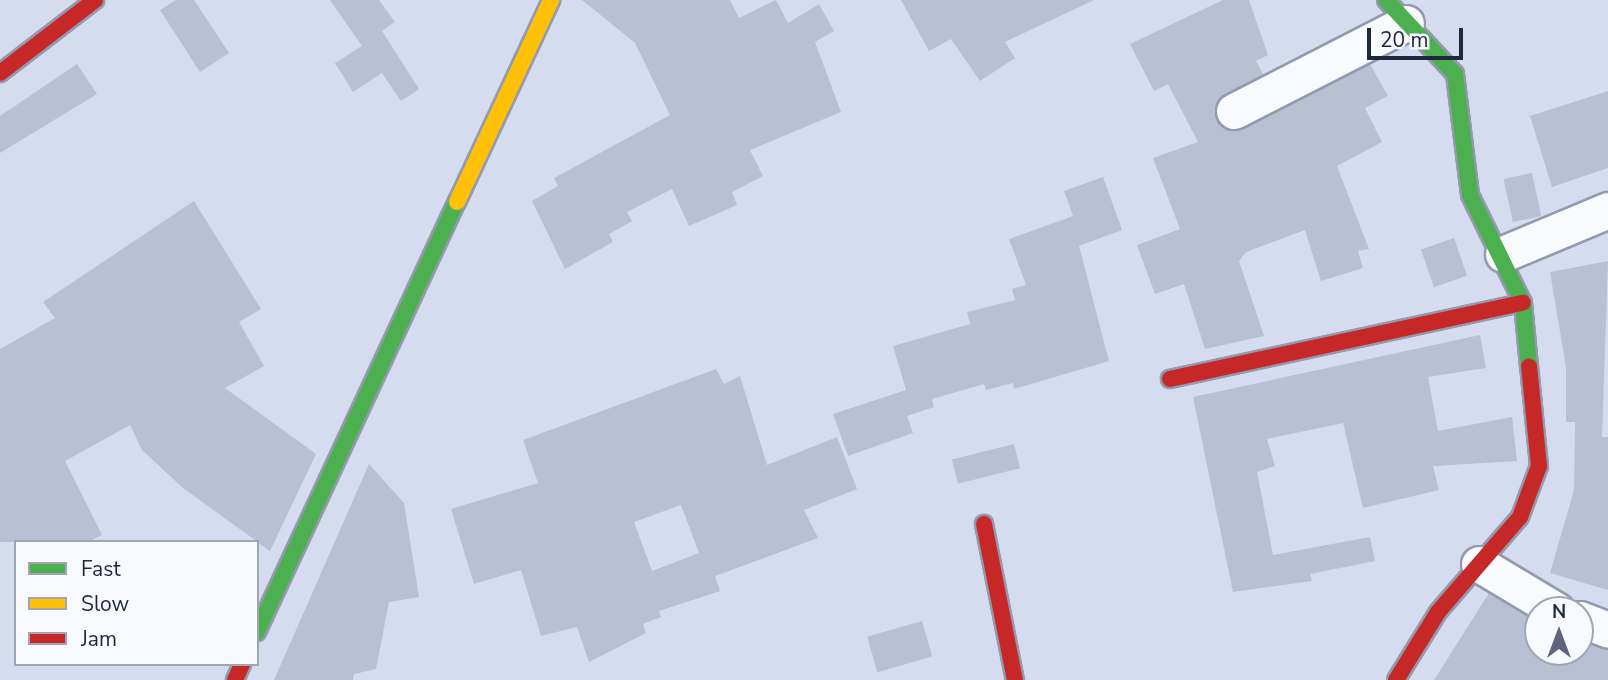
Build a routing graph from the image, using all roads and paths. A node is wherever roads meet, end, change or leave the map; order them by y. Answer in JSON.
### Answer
{"nodes":[{"id":1,"x":95,"y":0,"type":"edge"},
{"id":2,"x":551,"y":0,"type":"edge"},
{"id":3,"x":1396,"y":12,"type":"edge"},
{"id":4,"x":0,"y":73,"type":"edge"},
{"id":5,"x":1234,"y":111,"type":"dead end"},
{"id":6,"x":1608,"y":210,"type":"edge"},
{"id":7,"x":1503,"y":254,"type":"junction"},
{"id":8,"x":1523,"y":303,"type":"junction"},
{"id":9,"x":1170,"y":379,"type":"dead end"},
{"id":10,"x":984,"y":524,"type":"dead end"},
{"id":11,"x":1479,"y":564,"type":"junction"},
{"id":12,"x":1533,"y":596,"type":"edge"},
{"id":13,"x":259,"y":628,"type":"edge"},
{"id":14,"x":1016,"y":680,"type":"edge"},
{"id":15,"x":1396,"y":680,"type":"edge"}],
"edges":[{"from":1,"to":4,"type":"street"},
{"from":2,"to":13,"type":"street"},
{"from":3,"to":5,"type":"street"},
{"from":3,"to":7,"type":"street"},
{"from":6,"to":7,"type":"street"},
{"from":7,"to":8,"type":"street"},
{"from":8,"to":9,"type":"street"},
{"from":8,"to":11,"type":"street"},
{"from":10,"to":14,"type":"street"},
{"from":11,"to":12,"type":"street"},
{"from":11,"to":15,"type":"street"}]}
